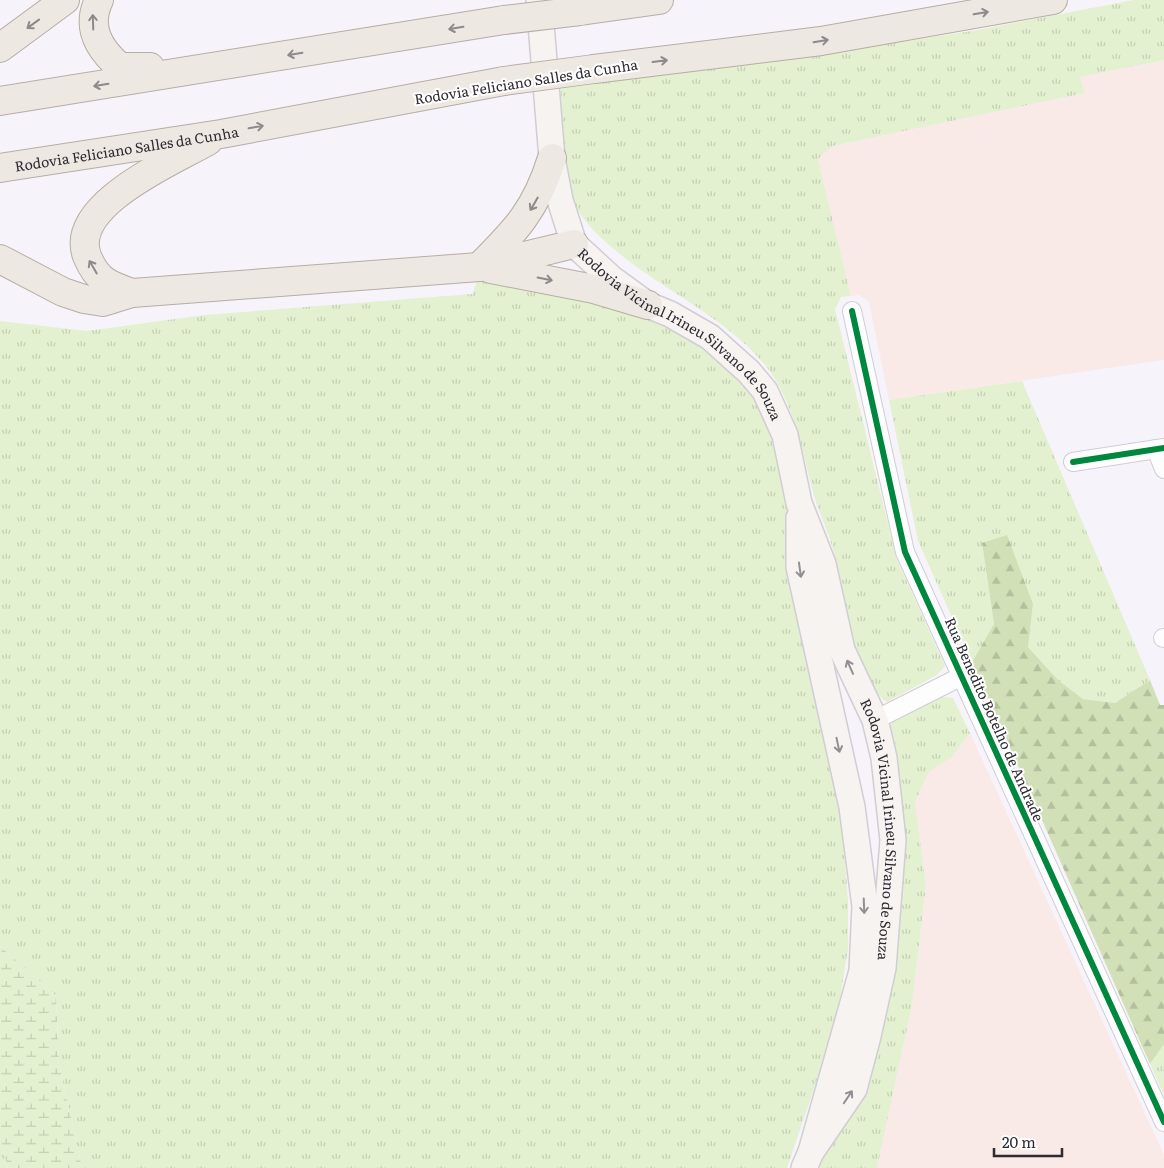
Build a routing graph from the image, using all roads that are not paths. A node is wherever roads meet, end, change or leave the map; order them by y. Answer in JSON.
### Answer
{"nodes":[{"id":1,"x":65,"y":0,"type":"edge"},
{"id":2,"x":99,"y":0,"type":"edge"},
{"id":3,"x":539,"y":0,"type":"edge"},
{"id":4,"x":659,"y":0,"type":"edge"},
{"id":5,"x":1053,"y":0,"type":"edge"},
{"id":6,"x":0,"y":48,"type":"edge"},
{"id":7,"x":236,"y":63,"type":"junction"},
{"id":8,"x":0,"y":101,"type":"edge"},
{"id":9,"x":221,"y":134,"type":"junction"},
{"id":10,"x":552,"y":158,"type":"junction"},
{"id":11,"x":0,"y":168,"type":"edge"},
{"id":12,"x":574,"y":244,"type":"junction"},
{"id":13,"x":0,"y":259,"type":"edge"},
{"id":14,"x":479,"y":267,"type":"junction"},
{"id":15,"x":132,"y":293,"type":"junction"},
{"id":16,"x":648,"y":305,"type":"junction"},
{"id":17,"x":852,"y":311,"type":"dead end"},
{"id":18,"x":1160,"y":449,"type":"edge"},
{"id":19,"x":1073,"y":462,"type":"dead end"},
{"id":20,"x":1164,"y":469,"type":"edge"},
{"id":21,"x":799,"y":504,"type":"junction"},
{"id":22,"x":962,"y":676,"type":"junction"},
{"id":23,"x":872,"y":714,"type":"junction"},
{"id":24,"x":832,"y":719,"type":"junction"},
{"id":25,"x":891,"y":806,"type":"junction"},
{"id":26,"x":852,"y":807,"type":"junction"},
{"id":27,"x":1164,"y":1122,"type":"edge"},
{"id":28,"x":808,"y":1160,"type":"edge"}],
"edges":[{"from":1,"to":6,"type":"main road","one_way":true},
{"from":7,"to":2,"type":"main road","one_way":true},
{"from":3,"to":10,"type":"main road","name":"Rodovia Vicinal Irineu Silvano de Souza"},
{"from":4,"to":7,"type":"main road","one_way":true,"bridge":true},
{"from":9,"to":5,"type":"main road","name":"Rodovia Feliciano Salles da Cunha","one_way":true,"bridge":true},
{"from":7,"to":8,"type":"main road","one_way":true},
{"from":9,"to":11,"type":"main road","name":"Rodovia Feliciano Salles da Cunha"},
{"from":15,"to":9,"type":"main road","one_way":true},
{"from":10,"to":12,"type":"main road","name":"Rodovia Vicinal Irineu Silvano de Souza"},
{"from":10,"to":14,"type":"main road","one_way":true},
{"from":12,"to":14,"type":"main road"},
{"from":12,"to":16,"type":"main road","name":"Rodovia Vicinal Irineu Silvano de Souza"},
{"from":13,"to":15,"type":"main road"},
{"from":14,"to":15,"type":"main road"},
{"from":14,"to":16,"type":"main road","one_way":true},
{"from":16,"to":21,"type":"main road","name":"Rodovia Vicinal Irineu Silvano de Souza"},
{"from":17,"to":22,"type":"street","name":"Rua Benedito Botelho de Andrade"},
{"from":18,"to":19,"type":"street"},
{"from":18,"to":20,"type":"street"},
{"from":23,"to":21,"type":"main road","name":"Rodovia Vicinal Irineu Silvano de Souza","one_way":true},
{"from":21,"to":24,"type":"main road","name":"Rodovia Vicinal Irineu Silvano de Souza","one_way":true},
{"from":22,"to":23,"type":"street"},
{"from":22,"to":27,"type":"street","name":"Rua Benedito Botelho de Andrade"},
{"from":23,"to":24,"type":"main road"},
{"from":23,"to":25,"type":"main road","name":"Rodovia Vicinal Irineu Silvano de Souza"},
{"from":24,"to":26,"type":"main road","name":"Rodovia Vicinal Irineu Silvano de Souza","one_way":true},
{"from":25,"to":26,"type":"main road"},
{"from":28,"to":25,"type":"main road","name":"Rodovia Vicinal Irineu Silvano de Souza","one_way":true},
{"from":26,"to":28,"type":"main road","name":"Rodovia Vicinal Irineu Silvano de Souza","one_way":true}]}
